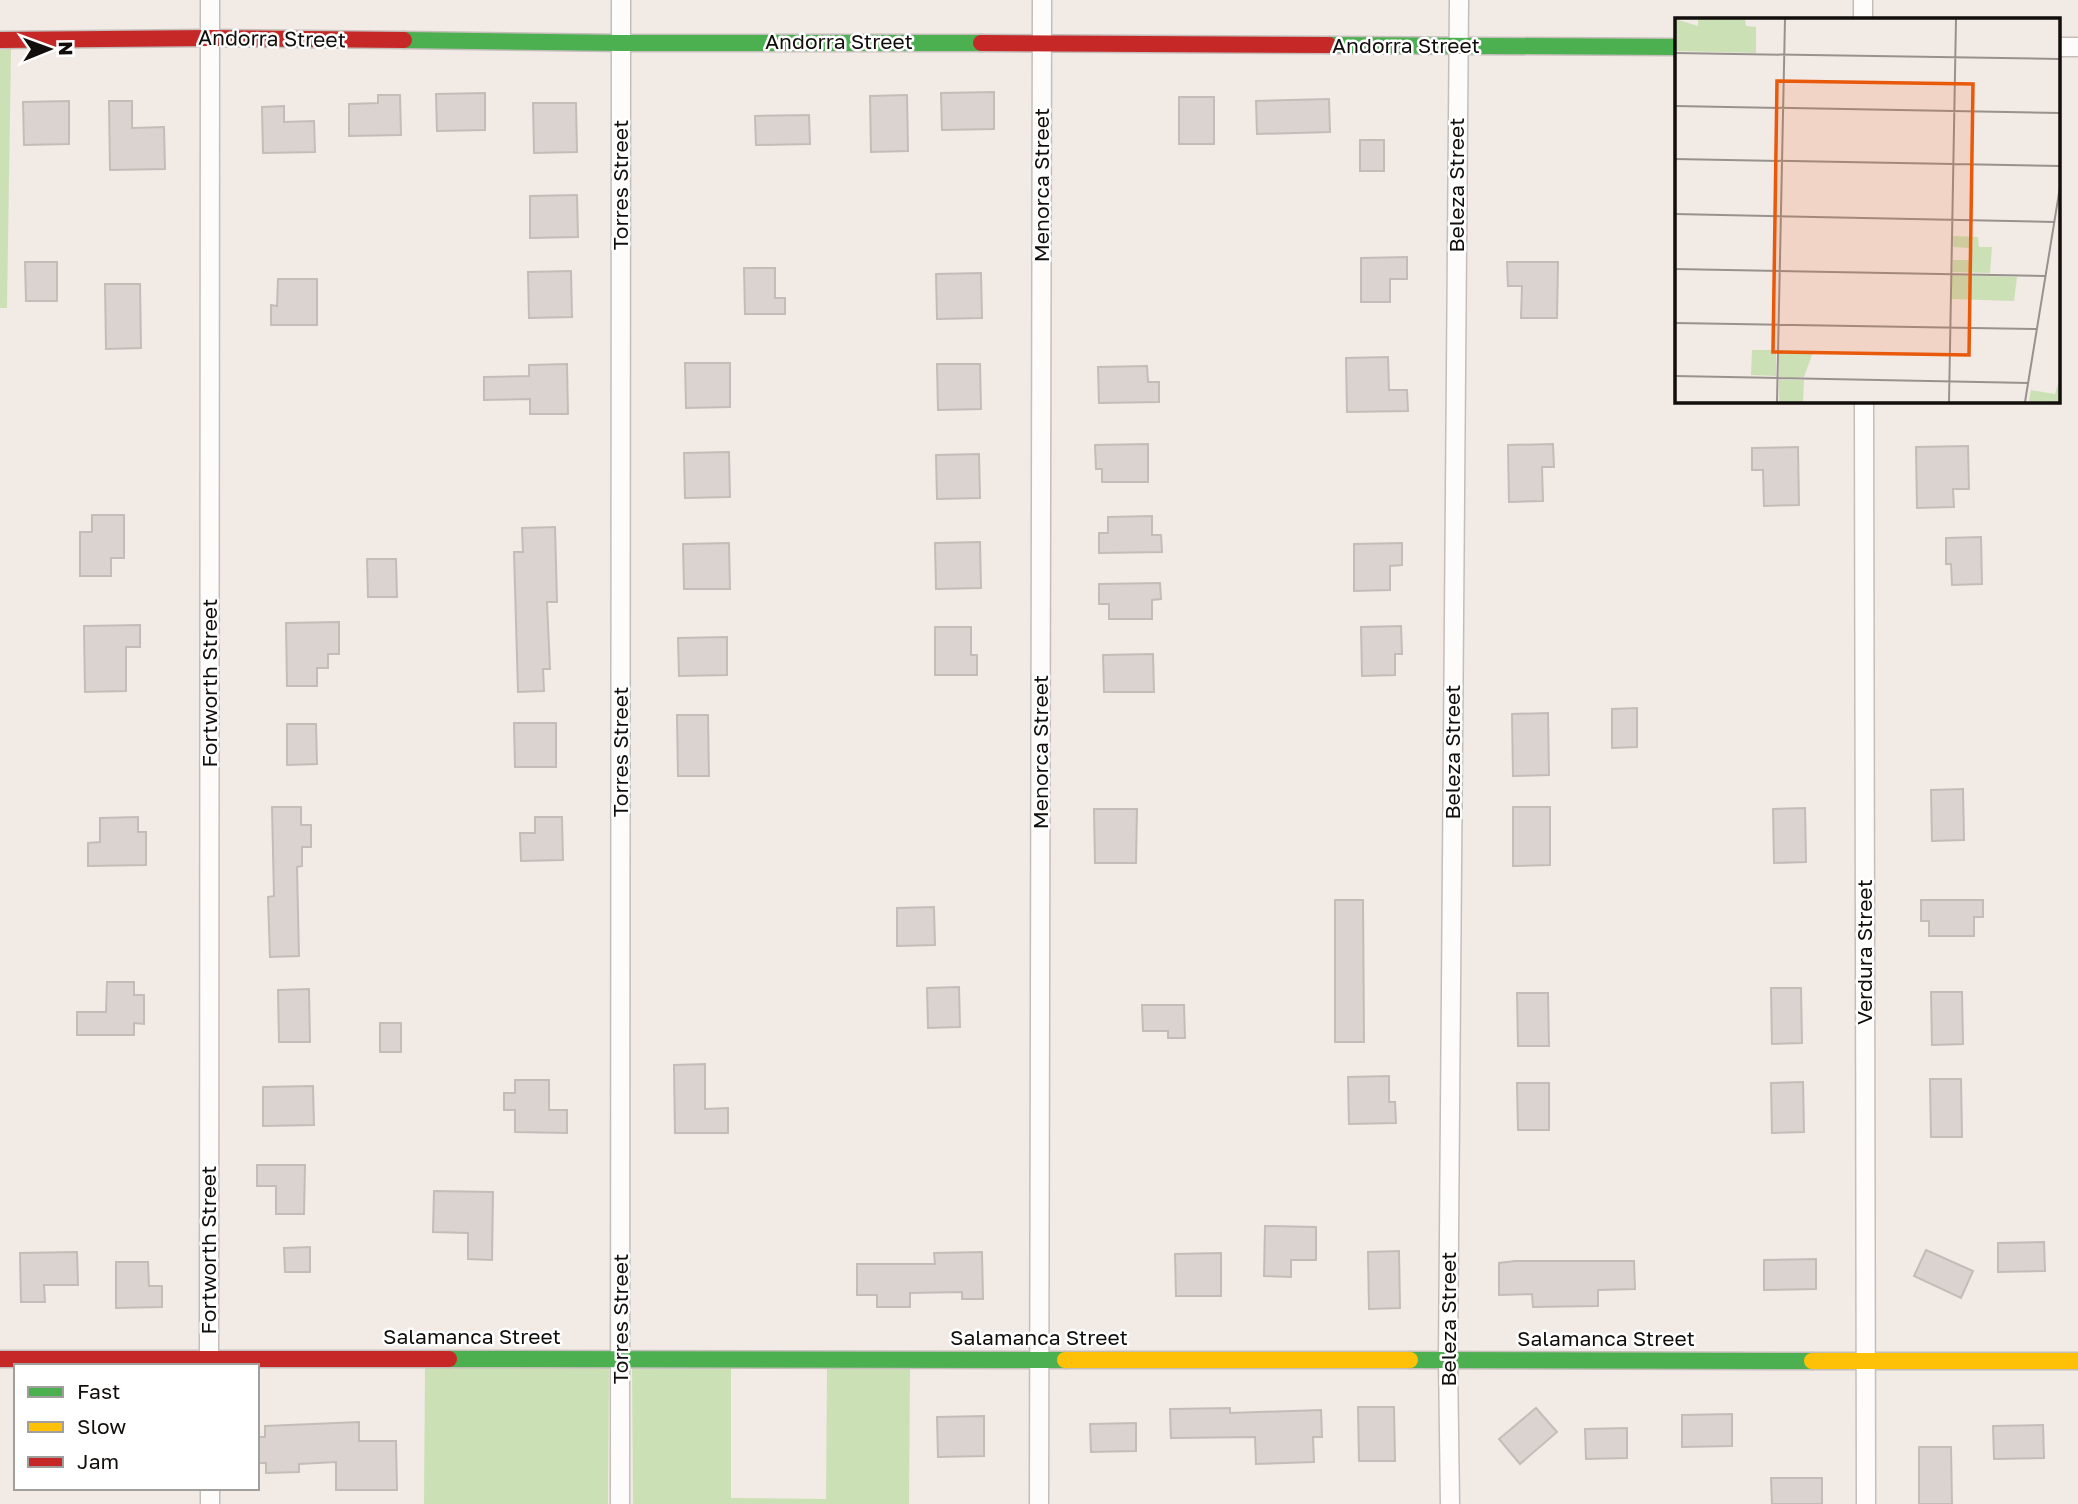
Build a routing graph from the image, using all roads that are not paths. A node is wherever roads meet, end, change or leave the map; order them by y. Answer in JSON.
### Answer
{"nodes":[{"id":1,"x":210,"y":0,"type":"edge"},
{"id":2,"x":621,"y":0,"type":"edge"},
{"id":3,"x":1042,"y":0,"type":"edge"},
{"id":4,"x":1459,"y":0,"type":"edge"},
{"id":5,"x":1863,"y":0,"type":"edge"},
{"id":6,"x":1863,"y":18,"type":"edge"},
{"id":7,"x":210,"y":38,"type":"junction"},
{"id":8,"x":0,"y":40,"type":"edge"},
{"id":9,"x":621,"y":43,"type":"junction"},
{"id":10,"x":1042,"y":43,"type":"junction"},
{"id":11,"x":1458,"y":47,"type":"junction"},
{"id":12,"x":1675,"y":47,"type":"edge"},
{"id":13,"x":2060,"y":47,"type":"edge"},
{"id":14,"x":2078,"y":47,"type":"edge"},
{"id":15,"x":1864,"y":402,"type":"edge"},
{"id":16,"x":621,"y":1358,"type":"junction"},
{"id":17,"x":0,"y":1359,"type":"edge"},
{"id":18,"x":1040,"y":1360,"type":"junction"},
{"id":19,"x":1448,"y":1360,"type":"junction"},
{"id":20,"x":1866,"y":1360,"type":"junction"},
{"id":21,"x":2078,"y":1361,"type":"edge"},
{"id":22,"x":209,"y":1362,"type":"edge"},
{"id":23,"x":620,"y":1504,"type":"edge"},
{"id":24,"x":1038,"y":1504,"type":"edge"},
{"id":25,"x":1450,"y":1504,"type":"edge"},
{"id":26,"x":1866,"y":1504,"type":"edge"}],
"edges":[{"from":1,"to":7,"type":"street","name":"Fortworth Street"},
{"from":2,"to":9,"type":"street","name":"Torres Street"},
{"from":3,"to":10,"type":"street","name":"Menorca Street"},
{"from":4,"to":11,"type":"street","name":"Beleza Street"},
{"from":5,"to":6,"type":"street"},
{"from":7,"to":8,"type":"street","name":"Andorra Street"},
{"from":7,"to":9,"type":"street","name":"Andorra Street"},
{"from":7,"to":22,"type":"street","name":"Fortworth Street"},
{"from":9,"to":10,"type":"street","name":"Andorra Street"},
{"from":9,"to":16,"type":"street","name":"Torres Street"},
{"from":10,"to":11,"type":"street","name":"Andorra Street"},
{"from":10,"to":18,"type":"street","name":"Menorca Street"},
{"from":11,"to":12,"type":"street","name":"Andorra Street"},
{"from":11,"to":19,"type":"street","name":"Beleza Street"},
{"from":13,"to":14,"type":"street"},
{"from":15,"to":20,"type":"street","name":"Verdura Street"},
{"from":16,"to":18,"type":"street","name":"Salamanca Street"},
{"from":16,"to":22,"type":"street","name":"Salamanca Street"},
{"from":16,"to":23,"type":"street","name":"Torres Street"},
{"from":17,"to":22,"type":"street","name":"Salamanca Street"},
{"from":18,"to":19,"type":"street","name":"Salamanca Street"},
{"from":18,"to":24,"type":"street","name":"Menorca Street"},
{"from":19,"to":20,"type":"street","name":"Salamanca Street"},
{"from":19,"to":25,"type":"street","name":"Beleza Street"},
{"from":20,"to":21,"type":"street","name":"Salamanca Street"},
{"from":20,"to":26,"type":"street","name":"Verdura Street"}]}
